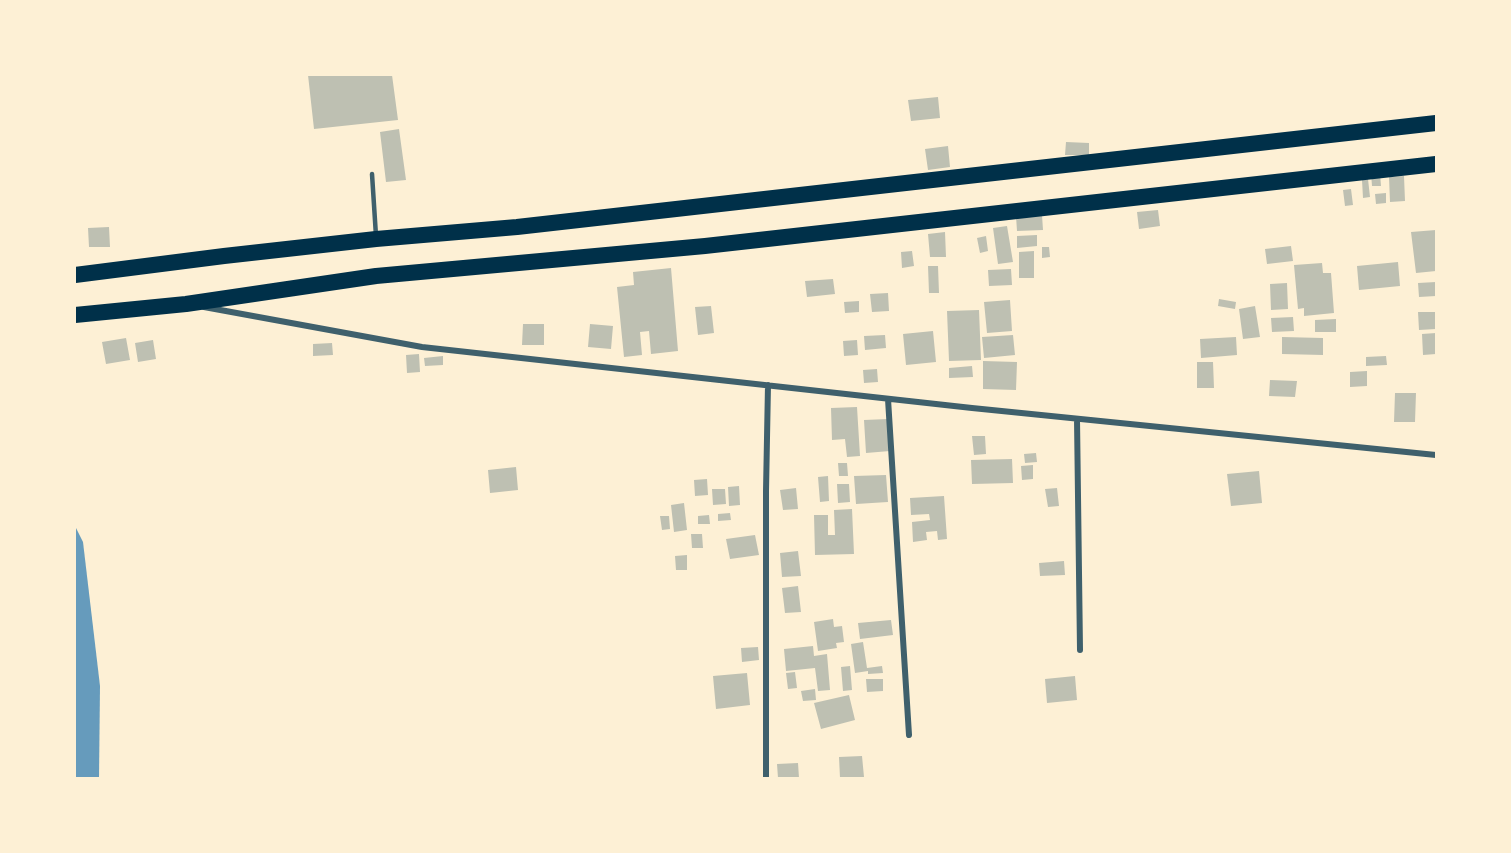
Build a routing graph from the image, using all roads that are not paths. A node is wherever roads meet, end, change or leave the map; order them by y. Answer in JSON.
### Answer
{"nodes":[{"id":1,"x":1436,"y":123,"type":"edge"},
{"id":2,"x":1436,"y":164,"type":"edge"},
{"id":3,"x":372,"y":174,"type":"dead end"},
{"id":4,"x":376,"y":239,"type":"junction"},
{"id":5,"x":75,"y":275,"type":"edge"},
{"id":6,"x":186,"y":304,"type":"junction"},
{"id":7,"x":75,"y":315,"type":"edge"},
{"id":8,"x":768,"y":385,"type":"junction"},
{"id":9,"x":888,"y":399,"type":"junction"},
{"id":10,"x":1077,"y":419,"type":"junction"},
{"id":11,"x":1436,"y":455,"type":"edge"},
{"id":12,"x":1080,"y":650,"type":"dead end"},
{"id":13,"x":909,"y":735,"type":"dead end"},
{"id":14,"x":766,"y":778,"type":"edge"}],
"edges":[{"from":1,"to":4,"type":"highway"},
{"from":2,"to":6,"type":"highway"},
{"from":3,"to":4,"type":"lane"},
{"from":4,"to":5,"type":"highway"},
{"from":6,"to":7,"type":"highway"},
{"from":6,"to":8,"type":"street"},
{"from":8,"to":9,"type":"street"},
{"from":8,"to":14,"type":"street"},
{"from":9,"to":10,"type":"street"},
{"from":9,"to":13,"type":"street"},
{"from":10,"to":11,"type":"street"},
{"from":10,"to":12,"type":"street"}]}
